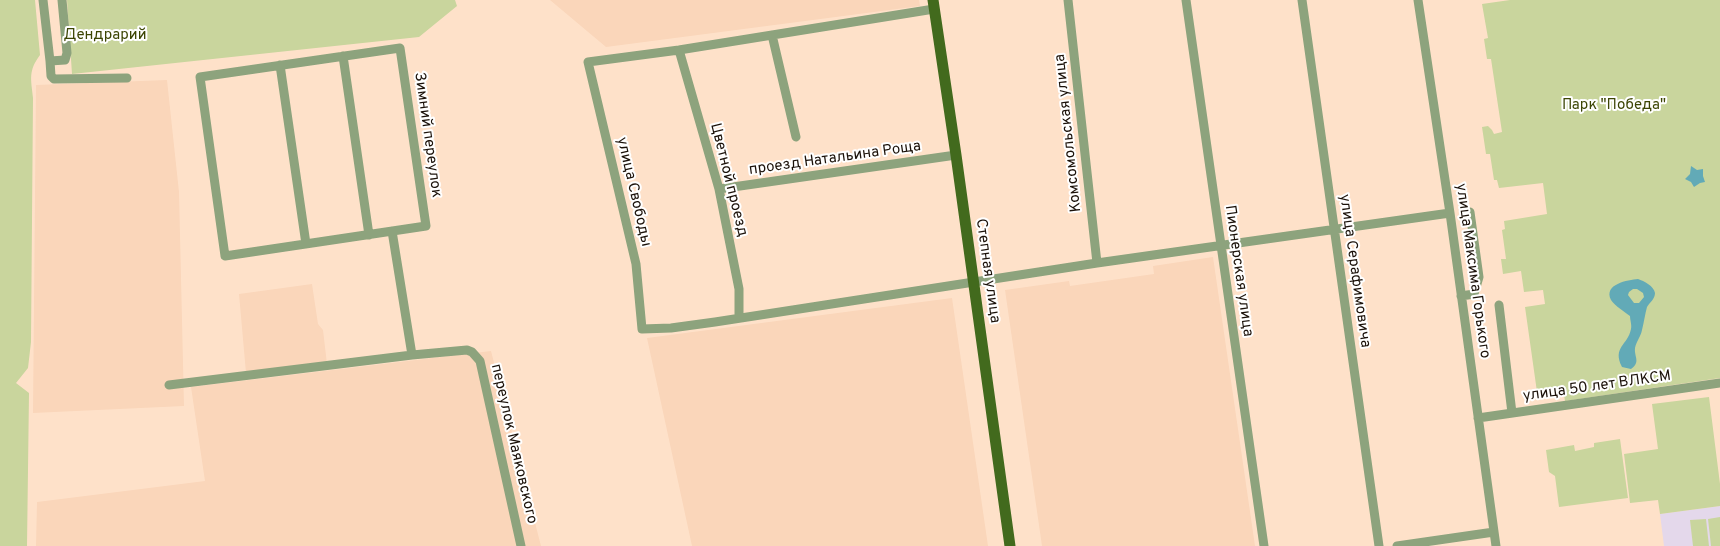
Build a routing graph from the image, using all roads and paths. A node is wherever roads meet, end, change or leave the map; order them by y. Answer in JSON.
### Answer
{"nodes":[{"id":1,"x":43,"y":0,"type":"edge"},
{"id":2,"x":62,"y":0,"type":"edge"},
{"id":3,"x":1068,"y":0,"type":"edge"},
{"id":4,"x":1186,"y":0,"type":"edge"},
{"id":5,"x":1302,"y":0,"type":"edge"},
{"id":6,"x":1419,"y":0,"type":"edge"},
{"id":7,"x":933,"y":5,"type":"edge"},
{"id":8,"x":772,"y":35,"type":"junction"},
{"id":9,"x":679,"y":50,"type":"junction"},
{"id":10,"x":343,"y":56,"type":"junction"},
{"id":11,"x":50,"y":61,"type":"junction"},
{"id":12,"x":280,"y":65,"type":"junction"},
{"id":13,"x":127,"y":78,"type":"dead end"},
{"id":14,"x":796,"y":137,"type":"dead end"},
{"id":15,"x":956,"y":155,"type":"junction"},
{"id":16,"x":719,"y":189,"type":"junction"},
{"id":17,"x":1470,"y":212,"type":"dead end"},
{"id":18,"x":1450,"y":214,"type":"junction"},
{"id":19,"x":1334,"y":229,"type":"junction"},
{"id":20,"x":392,"y":231,"type":"junction"},
{"id":21,"x":369,"y":235,"type":"junction"},
{"id":22,"x":306,"y":244,"type":"junction"},
{"id":23,"x":1220,"y":245,"type":"junction"},
{"id":24,"x":1097,"y":263,"type":"junction"},
{"id":25,"x":973,"y":282,"type":"junction"},
{"id":26,"x":1461,"y":296,"type":"junction"},
{"id":27,"x":1499,"y":305,"type":"dead end"},
{"id":28,"x":739,"y":318,"type":"junction"},
{"id":29,"x":412,"y":355,"type":"junction"},
{"id":30,"x":1720,"y":384,"type":"edge"},
{"id":31,"x":170,"y":385,"type":"dead end"},
{"id":32,"x":1512,"y":413,"type":"junction"},
{"id":33,"x":1478,"y":418,"type":"junction"},
{"id":34,"x":1494,"y":532,"type":"junction"},
{"id":35,"x":521,"y":546,"type":"edge"},
{"id":36,"x":1010,"y":546,"type":"edge"},
{"id":37,"x":1264,"y":546,"type":"edge"},
{"id":38,"x":1379,"y":546,"type":"edge"},
{"id":39,"x":1398,"y":546,"type":"edge"},
{"id":40,"x":1496,"y":546,"type":"edge"}],
"edges":[{"from":1,"to":11,"type":"street"},
{"from":2,"to":11,"type":"street"},
{"from":3,"to":24,"type":"street","name":"Комсомольская улица"},
{"from":4,"to":23,"type":"street","name":"Пионерская улица"},
{"from":5,"to":19,"type":"street","name":"улица Серафимовича"},
{"from":6,"to":18,"type":"street","name":"улица Максима Горького"},
{"from":7,"to":8,"type":"street"},
{"from":7,"to":15,"type":"main road","name":"Степная улица"},
{"from":8,"to":9,"type":"street"},
{"from":8,"to":14,"type":"street","name":"проезд Натальина Роща"},
{"from":9,"to":16,"type":"street","name":"Цветной проезд"},
{"from":9,"to":28,"type":"street","name":"улица Свободы"},
{"from":10,"to":12,"type":"street"},
{"from":10,"to":20,"type":"street","name":"Зимний переулок"},
{"from":10,"to":21,"type":"street"},
{"from":11,"to":13,"type":"street"},
{"from":12,"to":22,"type":"street"},
{"from":12,"to":22,"type":"street"},
{"from":15,"to":16,"type":"street","name":"проезд Натальина Роща"},
{"from":15,"to":25,"type":"main road","name":"Степная улица"},
{"from":16,"to":28,"type":"street","name":"Цветной проезд"},
{"from":17,"to":26,"type":"street"},
{"from":18,"to":19,"type":"street"},
{"from":18,"to":26,"type":"street","name":"улица Максима Горького"},
{"from":19,"to":23,"type":"street"},
{"from":19,"to":38,"type":"street","name":"улица Серафимовича"},
{"from":20,"to":21,"type":"street"},
{"from":20,"to":29,"type":"street"},
{"from":21,"to":22,"type":"street"},
{"from":23,"to":24,"type":"street"},
{"from":23,"to":37,"type":"street","name":"Пионерская улица"},
{"from":24,"to":25,"type":"street"},
{"from":25,"to":28,"type":"street"},
{"from":25,"to":36,"type":"main road","name":"Степная улица"},
{"from":26,"to":33,"type":"street","name":"улица Максима Горького"},
{"from":27,"to":32,"type":"street"},
{"from":29,"to":31,"type":"street","name":"переулок Маяковского"},
{"from":29,"to":35,"type":"street","name":"переулок Маяковского"},
{"from":30,"to":32,"type":"street","name":"улица 50 лет ВЛКСМ"},
{"from":32,"to":33,"type":"street","name":"улица 50 лет ВЛКСМ"},
{"from":33,"to":34,"type":"street","name":"улица Максима Горького"},
{"from":34,"to":39,"type":"street"},
{"from":34,"to":40,"type":"street","name":"улица Максима Горького"}]}
